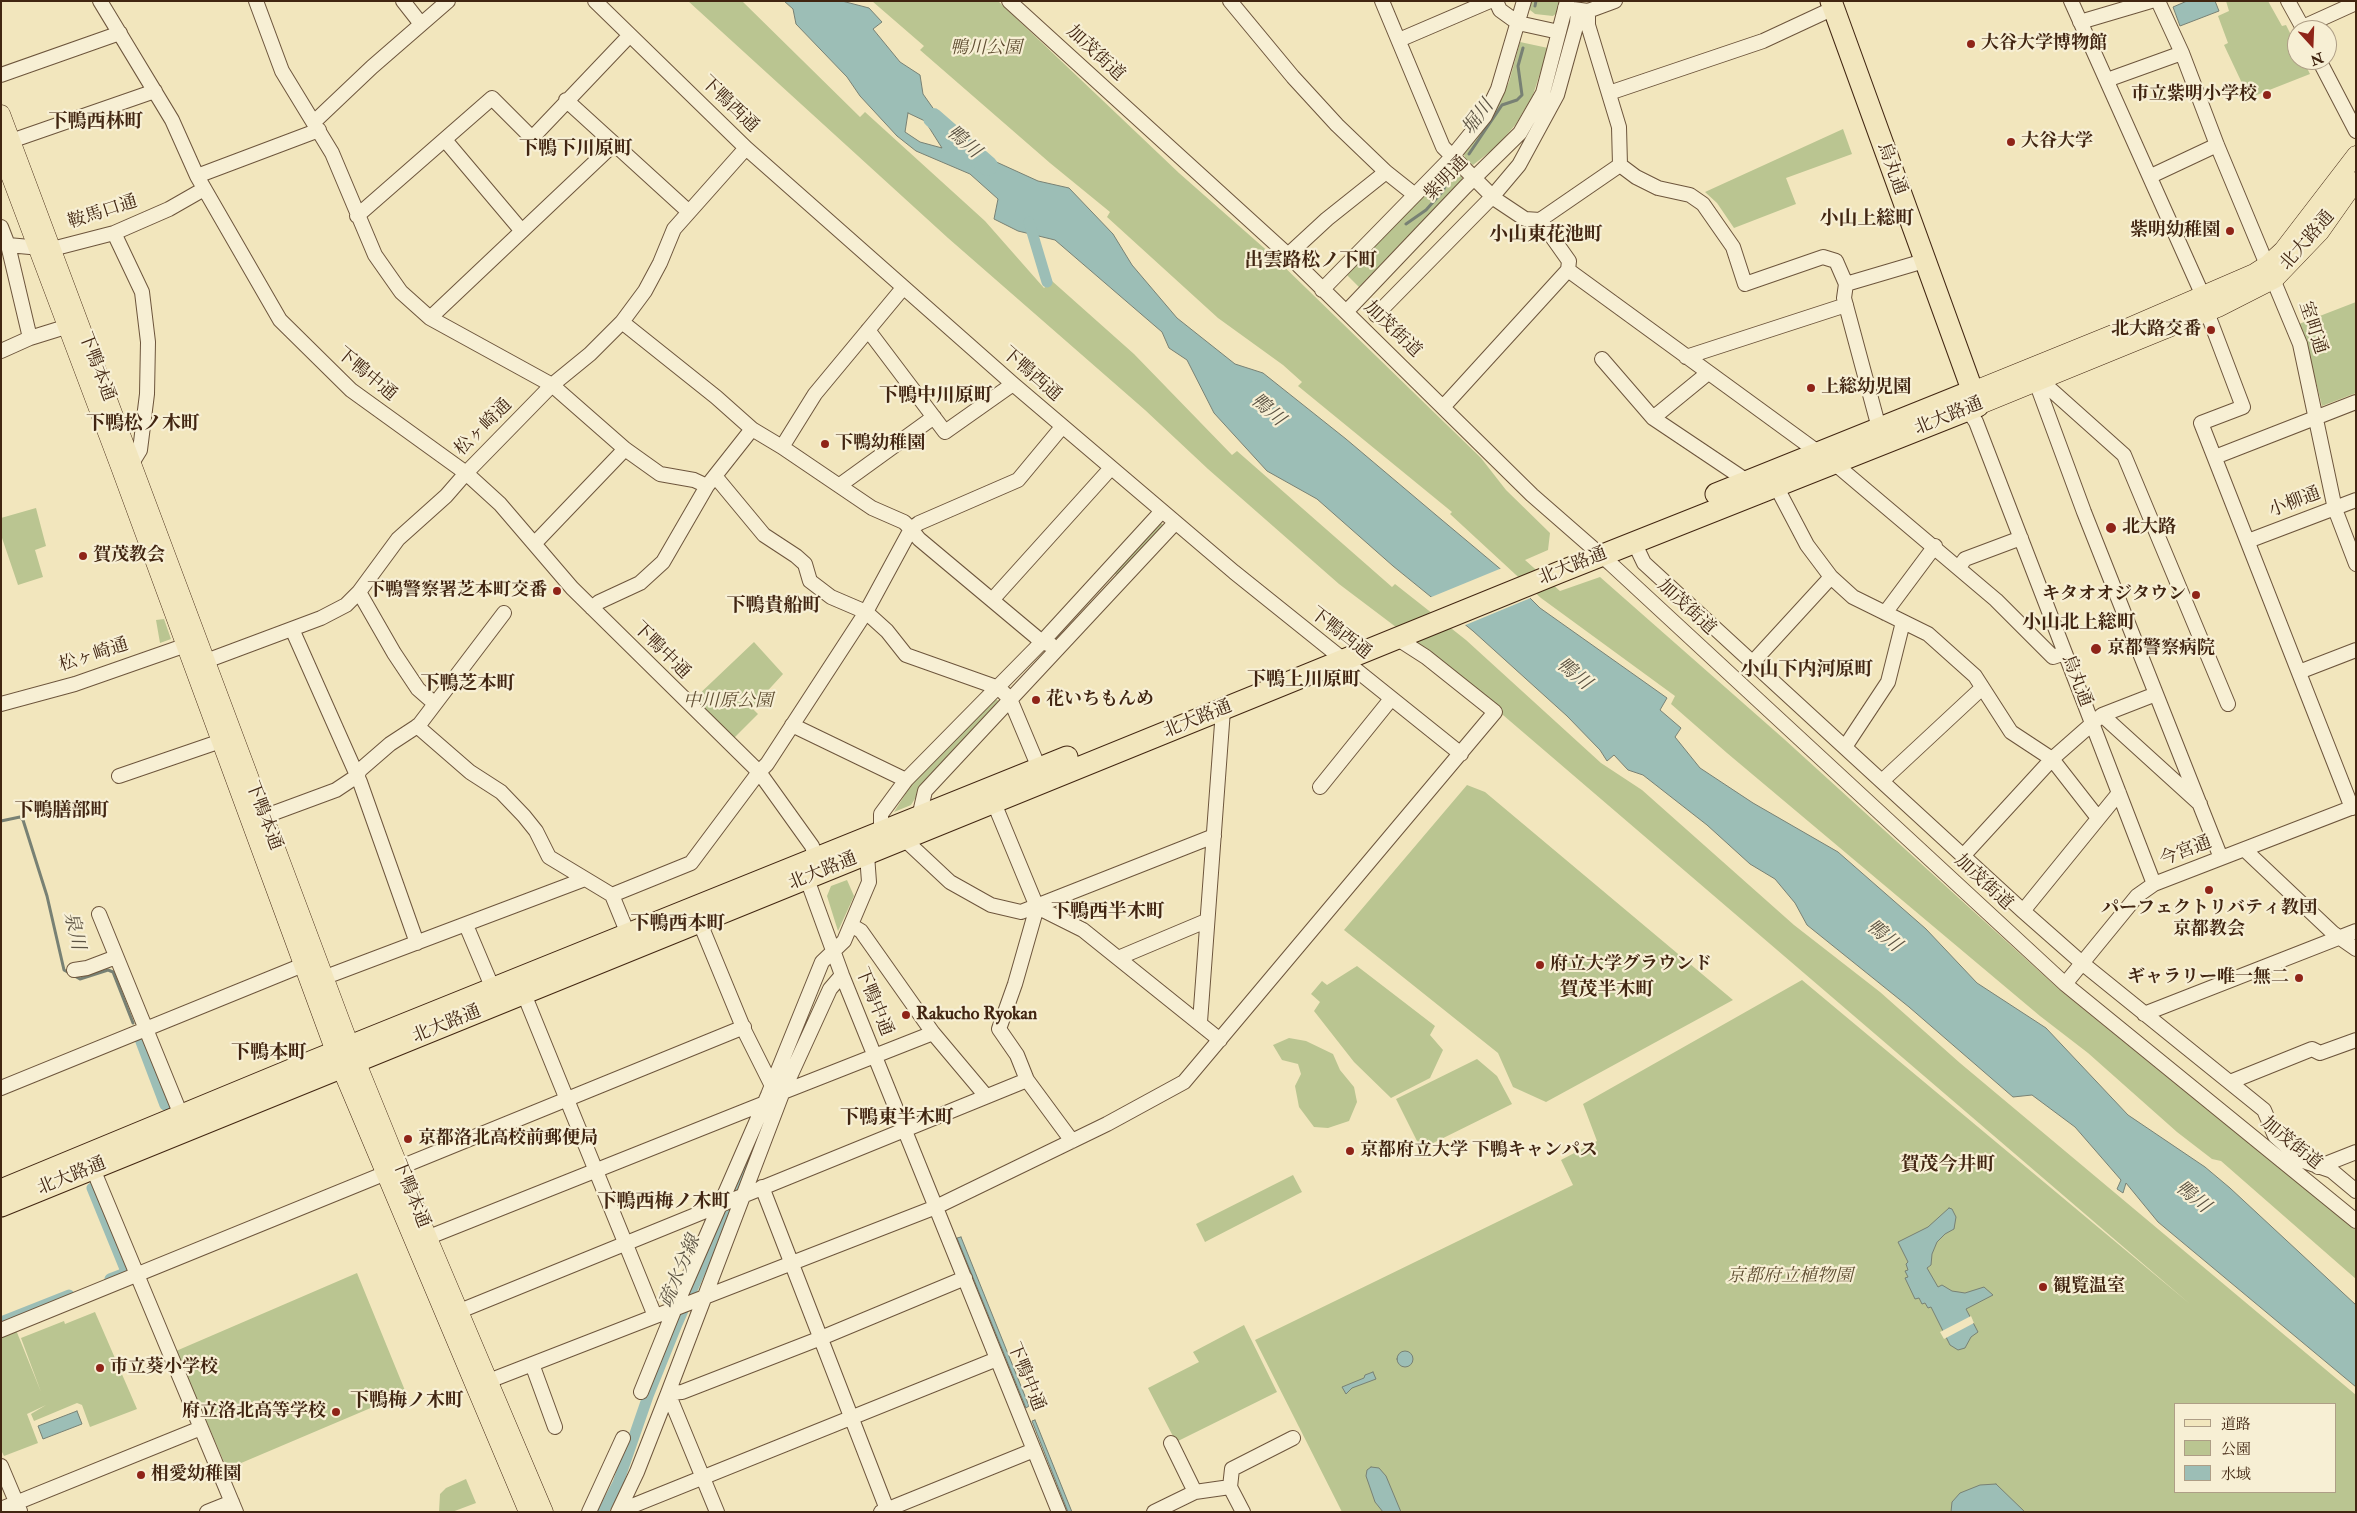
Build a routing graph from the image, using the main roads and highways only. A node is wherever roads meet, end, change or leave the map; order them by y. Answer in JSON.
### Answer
{"nodes":[{"id":1,"x":1826,"y":6,"type":"edge"},
{"id":2,"x":1,"y":114,"type":"edge"},
{"id":3,"x":6,"y":146,"type":"edge"},
{"id":4,"x":2356,"y":155,"type":"edge"},
{"id":5,"x":2356,"y":181,"type":"edge"},
{"id":6,"x":2271,"y":272,"type":"junction"},
{"id":7,"x":2205,"y":304,"type":"junction"},
{"id":8,"x":1971,"y":405,"type":"junction"},
{"id":9,"x":1826,"y":458,"type":"junction"},
{"id":10,"x":1595,"y":551,"type":"junction"},
{"id":11,"x":1337,"y":656,"type":"junction"},
{"id":12,"x":199,"y":663,"type":"junction"},
{"id":13,"x":317,"y":980,"type":"junction"},
{"id":14,"x":346,"y":1057,"type":"junction"},
{"id":15,"x":1,"y":1190,"type":"edge"},
{"id":16,"x":1,"y":1206,"type":"edge"},
{"id":17,"x":502,"y":1431,"type":"junction"},
{"id":18,"x":528,"y":1512,"type":"edge"},
{"id":19,"x":544,"y":1512,"type":"edge"}],
"edges":[{"from":1,"to":8,"type":"highway","name":"烏丸通"},
{"from":2,"to":3,"type":"main road","name":"下鴨本通"},
{"from":3,"to":12,"type":"main road","name":"下鴨本通"},
{"from":4,"to":6,"type":"main road","name":"北大路通"},
{"from":5,"to":6,"type":"main road","name":"北大路通"},
{"from":6,"to":7,"type":"main road","name":"北大路通"},
{"from":7,"to":8,"type":"main road","name":"北大路通"},
{"from":7,"to":8,"type":"main road","name":"北大路通"},
{"from":8,"to":9,"type":"highway","name":"北大路通"},
{"from":8,"to":9,"type":"highway","name":"北大路通"},
{"from":9,"to":10,"type":"highway","name":"北大路通"},
{"from":9,"to":10,"type":"highway","name":"北大路通"},
{"from":10,"to":11,"type":"highway","name":"北大路通"},
{"from":11,"to":14,"type":"highway","name":"北大路通"},
{"from":11,"to":14,"type":"highway","name":"北大路通"},
{"from":12,"to":13,"type":"main road","name":"下鴨本通"},
{"from":12,"to":13,"type":"main road","name":"下鴨本通"},
{"from":13,"to":14,"type":"main road","name":"下鴨本通"},
{"from":14,"to":15,"type":"highway","name":"北大路通"},
{"from":14,"to":16,"type":"highway","name":"北大路通"},
{"from":14,"to":17,"type":"main road","name":"下鴨本通"},
{"from":17,"to":18,"type":"main road","name":"下鴨本通"},
{"from":17,"to":19,"type":"main road","name":"下鴨本通"}]}
